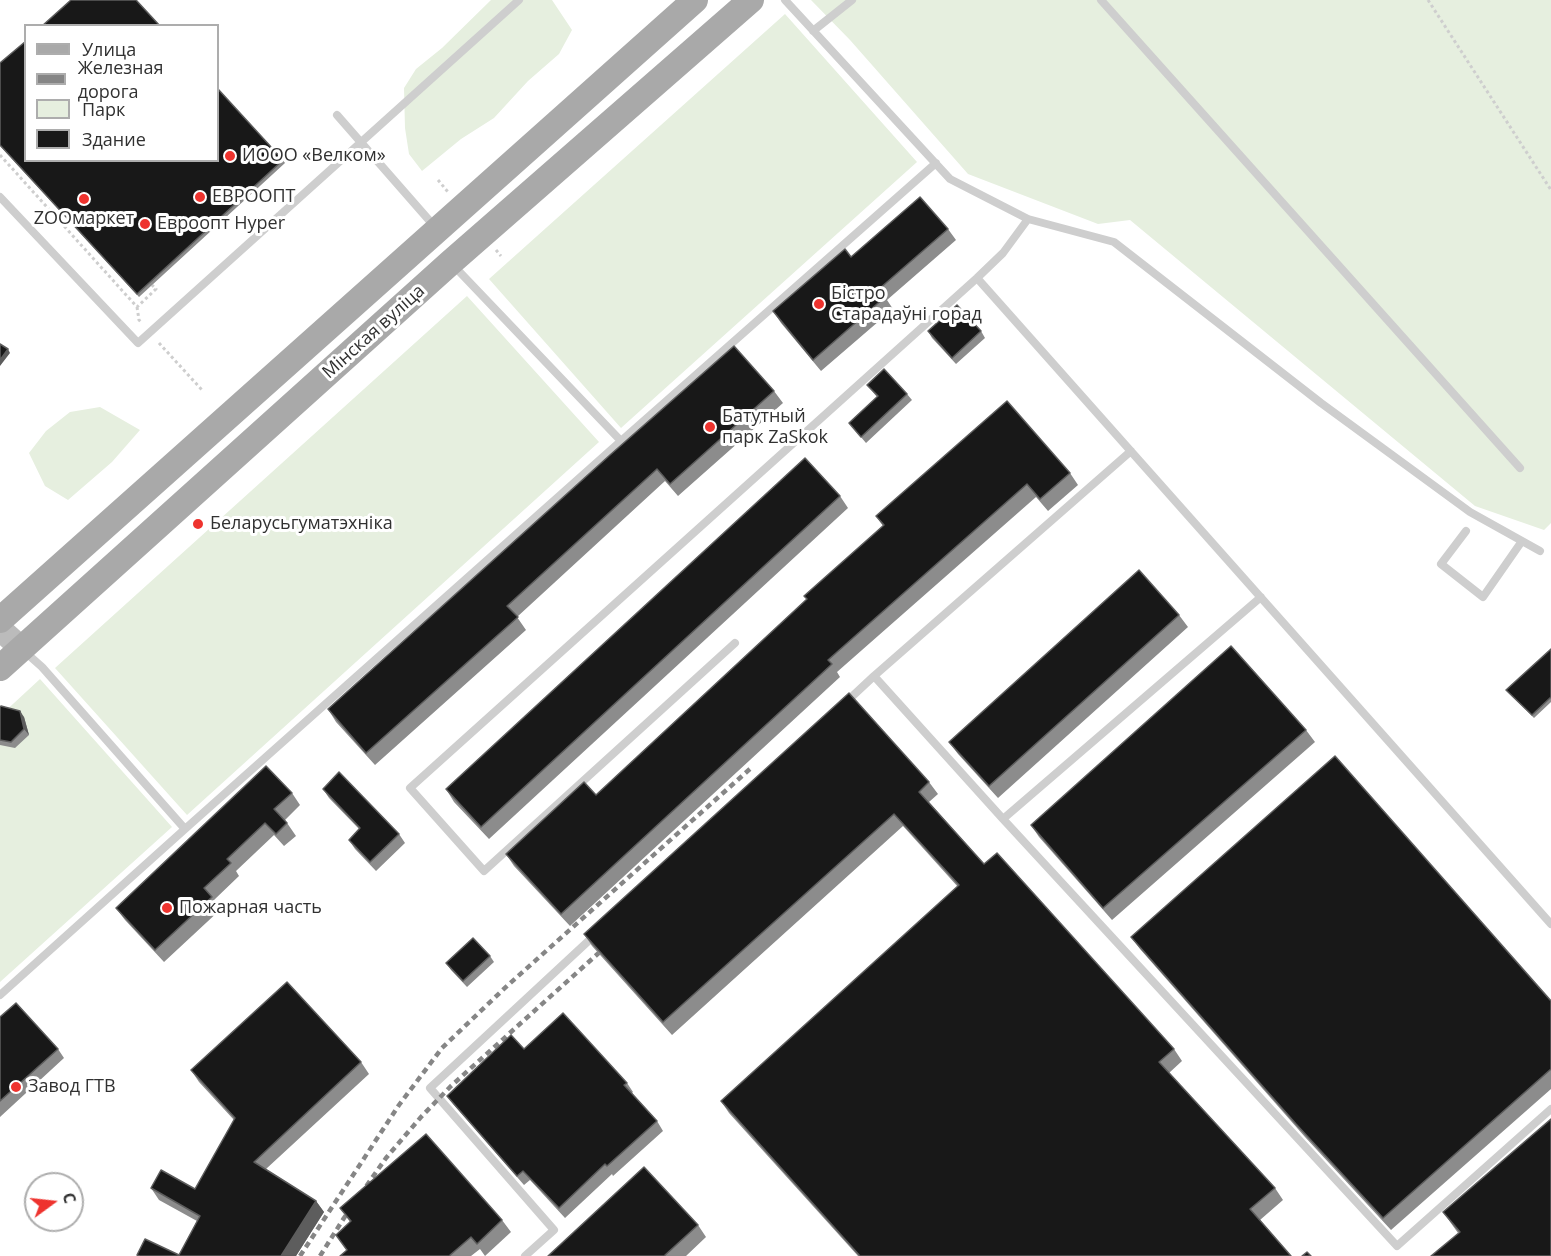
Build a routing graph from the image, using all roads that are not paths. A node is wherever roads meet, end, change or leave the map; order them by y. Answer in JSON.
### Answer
{"nodes":[{"id":1,"x":519,"y":0,"type":"edge"},
{"id":2,"x":695,"y":0,"type":"edge"},
{"id":3,"x":751,"y":0,"type":"edge"},
{"id":4,"x":785,"y":0,"type":"edge"},
{"id":5,"x":852,"y":0,"type":"edge"},
{"id":6,"x":1101,"y":0,"type":"edge"},
{"id":7,"x":813,"y":31,"type":"junction"},
{"id":8,"x":634,"y":54,"type":"junction"},
{"id":9,"x":661,"y":79,"type":"junction"},
{"id":10,"x":337,"y":115,"type":"dead end"},
{"id":11,"x":361,"y":142,"type":"junction"},
{"id":12,"x":936,"y":163,"type":"junction"},
{"id":13,"x":0,"y":197,"type":"edge"},
{"id":14,"x":1028,"y":219,"type":"junction"},
{"id":15,"x":437,"y":230,"type":"junction"},
{"id":16,"x":450,"y":263,"type":"junction"},
{"id":17,"x":977,"y":278,"type":"junction"},
{"id":18,"x":621,"y":441,"type":"junction"},
{"id":19,"x":1131,"y":451,"type":"junction"},
{"id":20,"x":1520,"y":468,"type":"dead end"},
{"id":21,"x":1466,"y":531,"type":"dead end"},
{"id":22,"x":1522,"y":541,"type":"junction"},
{"id":23,"x":1540,"y":551,"type":"dead end"},
{"id":24,"x":1261,"y":597,"type":"junction"},
{"id":25,"x":0,"y":620,"type":"edge"},
{"id":26,"x":0,"y":629,"type":"edge"},
{"id":27,"x":735,"y":643,"type":"dead end"},
{"id":28,"x":22,"y":649,"type":"junction"},
{"id":29,"x":0,"y":668,"type":"edge"},
{"id":30,"x":874,"y":676,"type":"junction"},
{"id":31,"x":839,"y":708,"type":"edge"},
{"id":32,"x":1003,"y":819,"type":"junction"},
{"id":33,"x":185,"y":829,"type":"junction"},
{"id":34,"x":1551,"y":924,"type":"edge"},
{"id":35,"x":604,"y":926,"type":"edge"},
{"id":36,"x":0,"y":995,"type":"edge"},
{"id":37,"x":1551,"y":1109,"type":"edge"},
{"id":38,"x":525,"y":1256,"type":"edge"}],
"edges":[{"from":1,"to":11,"type":"lane"},
{"from":2,"to":8,"type":"main road","name":"Мінская вуліца"},
{"from":3,"to":9,"type":"main road","name":"Мінская вуліца"},
{"from":4,"to":7,"type":"lane"},
{"from":5,"to":7,"type":"lane"},
{"from":6,"to":20,"type":"lane"},
{"from":7,"to":12,"type":"lane"},
{"from":8,"to":9,"type":"main road"},
{"from":8,"to":15,"type":"main road","name":"Мінская вуліца"},
{"from":9,"to":16,"type":"main road","name":"Мінская вуліца"},
{"from":10,"to":11,"type":"lane"},
{"from":11,"to":13,"type":"lane"},
{"from":11,"to":15,"type":"lane"},
{"from":12,"to":14,"type":"lane"},
{"from":12,"to":18,"type":"lane"},
{"from":14,"to":17,"type":"lane"},
{"from":14,"to":22,"type":"lane"},
{"from":15,"to":25,"type":"main road","name":"Мінская вуліца"},
{"from":16,"to":18,"type":"lane"},
{"from":16,"to":28,"type":"main road","name":"Мінская вуліца"},
{"from":17,"to":19,"type":"lane"},
{"from":17,"to":27,"type":"lane"},
{"from":18,"to":33,"type":"lane"},
{"from":19,"to":24,"type":"lane"},
{"from":19,"to":30,"type":"lane"},
{"from":21,"to":22,"type":"lane"},
{"from":22,"to":23,"type":"lane"},
{"from":24,"to":32,"type":"lane"},
{"from":24,"to":34,"type":"lane"},
{"from":26,"to":28,"type":"main road"},
{"from":28,"to":29,"type":"main road","name":"Мінская вуліца"},
{"from":28,"to":33,"type":"lane"},
{"from":30,"to":31,"type":"lane"},
{"from":30,"to":32,"type":"lane"},
{"from":32,"to":37,"type":"lane"},
{"from":33,"to":36,"type":"lane"},
{"from":35,"to":38,"type":"lane"}]}
